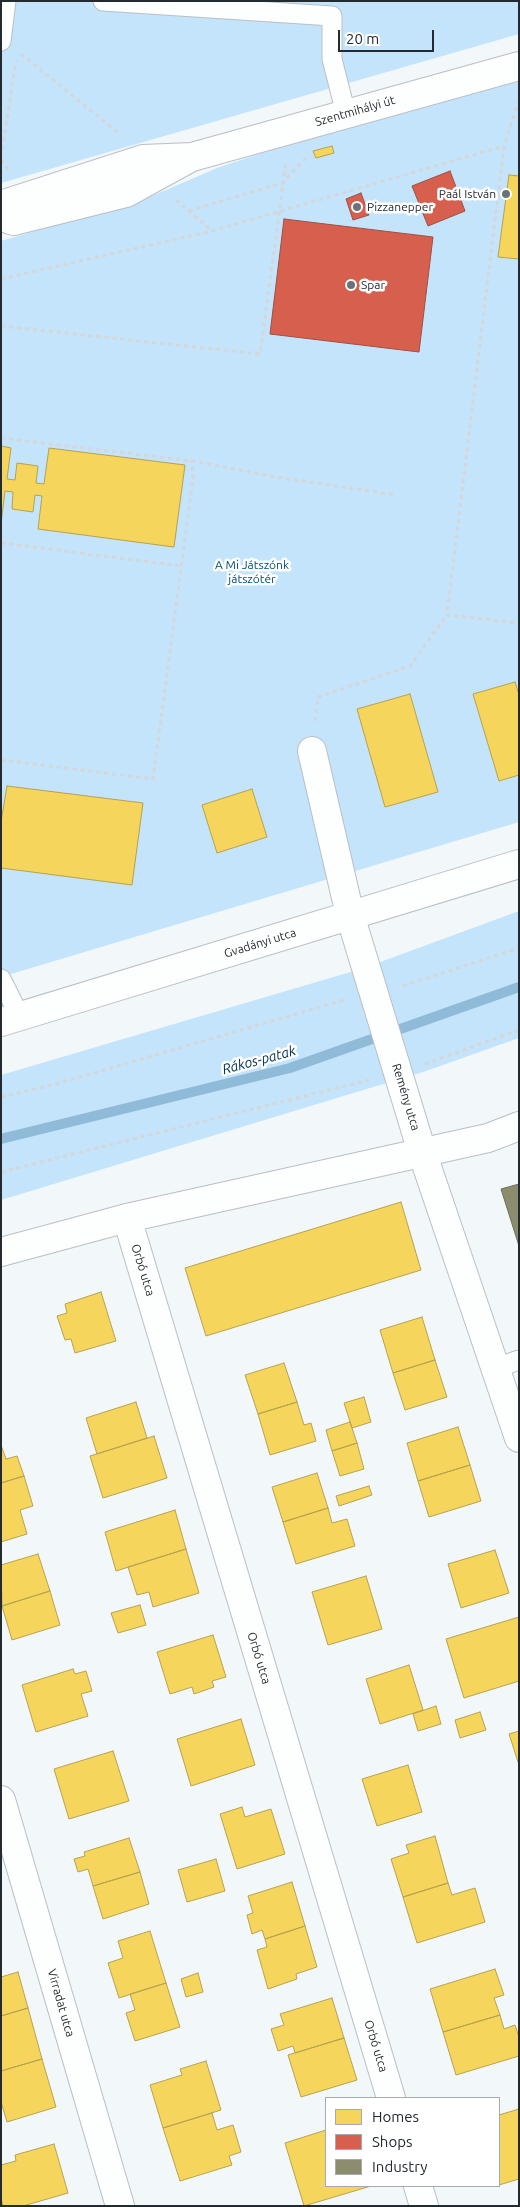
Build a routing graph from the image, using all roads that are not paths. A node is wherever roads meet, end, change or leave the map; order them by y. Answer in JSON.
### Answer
{"nodes":[{"id":1,"x":6,"y":1,"type":"edge"},
{"id":2,"x":103,"y":1,"type":"edge"},
{"id":3,"x":1,"y":41,"type":"edge"},
{"id":4,"x":519,"y":66,"type":"edge"},
{"id":5,"x":346,"y":114,"type":"junction"},
{"id":6,"x":192,"y":157,"type":"junction"},
{"id":7,"x":1,"y":205,"type":"edge"},
{"id":8,"x":1,"y":217,"type":"edge"},
{"id":9,"x":312,"y":751,"type":"road end"},
{"id":10,"x":519,"y":864,"type":"edge"},
{"id":11,"x":350,"y":915,"type":"junction"},
{"id":12,"x":1,"y":980,"type":"edge"},
{"id":13,"x":11,"y":1020,"type":"edge"},
{"id":14,"x":519,"y":1126,"type":"edge"},
{"id":15,"x":422,"y":1152,"type":"junction"},
{"id":16,"x":127,"y":1218,"type":"junction"},
{"id":17,"x":1,"y":1252,"type":"edge"},
{"id":18,"x":507,"y":1364,"type":"edge"},
{"id":19,"x":516,"y":1421,"type":"edge"},
{"id":20,"x":1,"y":1800,"type":"edge"},
{"id":21,"x":391,"y":2097,"type":"edge"},
{"id":22,"x":418,"y":2187,"type":"edge"},
{"id":23,"x":120,"y":2206,"type":"edge"},
{"id":24,"x":424,"y":2206,"type":"edge"}],
"edges":[{"from":1,"to":3,"type":"lane"},
{"from":2,"to":5,"type":"lane"},
{"from":4,"to":5,"type":"street","name":"Szentmihályi út"},
{"from":5,"to":6,"type":"street","name":"Szentmihályi út"},
{"from":6,"to":7,"type":"street","name":"Szentmihályi út"},
{"from":6,"to":8,"type":"street","name":"Szentmihályi út"},
{"from":9,"to":11,"type":"street","name":"Remény utca"},
{"from":10,"to":11,"type":"street","name":"Gvadányi utca"},
{"from":11,"to":13,"type":"street","name":"Gvadányi utca"},
{"from":11,"to":15,"type":"street","name":"Remény utca"},
{"from":12,"to":13,"type":"lane"},
{"from":14,"to":15,"type":"street"},
{"from":15,"to":16,"type":"street"},
{"from":15,"to":18,"type":"street","name":"Remény utca"},
{"from":16,"to":17,"type":"street"},
{"from":16,"to":21,"type":"street","name":"Orbó utca"},
{"from":18,"to":19,"type":"street","name":"Remény utca"},
{"from":20,"to":23,"type":"street","name":"Virradat utca"},
{"from":22,"to":24,"type":"street"}]}
